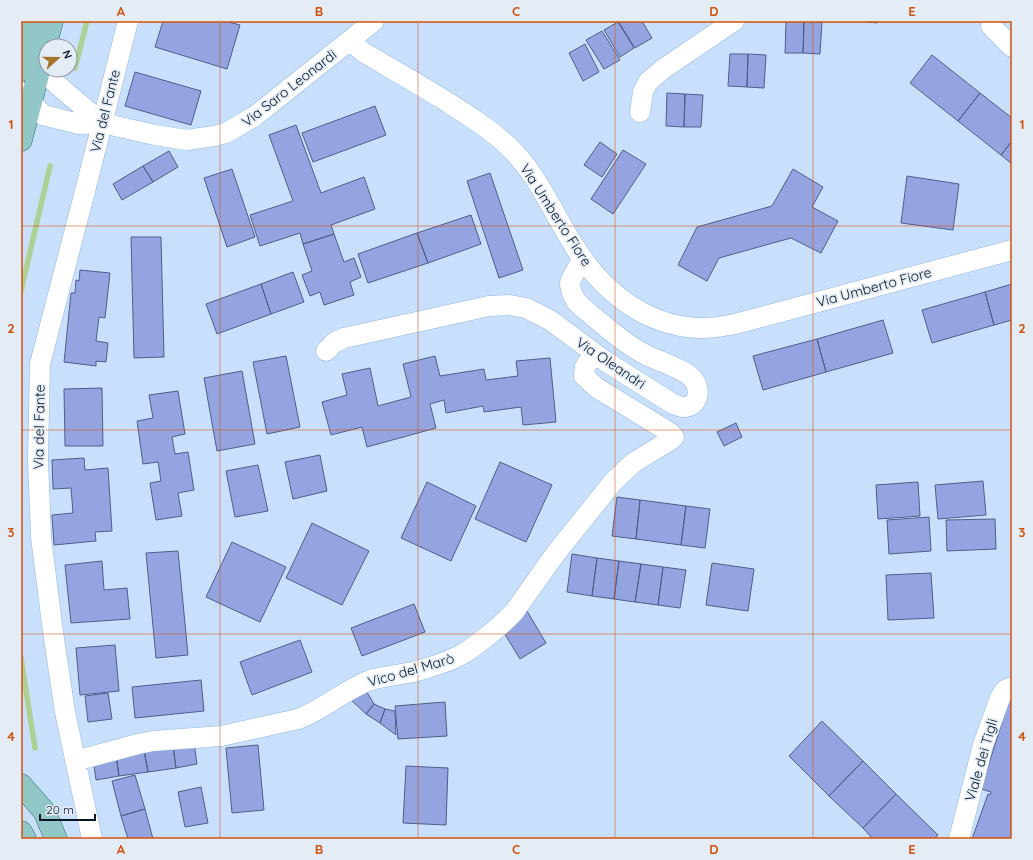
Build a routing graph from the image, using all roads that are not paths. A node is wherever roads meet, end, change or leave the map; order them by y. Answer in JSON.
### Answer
{"nodes":[{"id":1,"x":34,"y":21,"type":"edge"},
{"id":2,"x":52,"y":21,"type":"edge"},
{"id":3,"x":128,"y":21,"type":"edge"},
{"id":4,"x":374,"y":21,"type":"edge"},
{"id":5,"x":734,"y":21,"type":"edge"},
{"id":6,"x":991,"y":26,"type":"dead end"},
{"id":7,"x":350,"y":40,"type":"junction"},
{"id":8,"x":1012,"y":47,"type":"edge"},
{"id":9,"x":26,"y":65,"type":"edge"},
{"id":10,"x":26,"y":98,"type":"edge"},
{"id":11,"x":640,"y":112,"type":"dead end"},
{"id":12,"x":102,"y":123,"type":"junction"},
{"id":13,"x":21,"y":140,"type":"edge"},
{"id":14,"x":1012,"y":250,"type":"edge"},
{"id":15,"x":583,"y":259,"type":"junction"},
{"id":16,"x":326,"y":351,"type":"dead end"},
{"id":17,"x":594,"y":353,"type":"junction"},
{"id":18,"x":1012,"y":688,"type":"edge"},
{"id":19,"x":75,"y":761,"type":"junction"},
{"id":20,"x":25,"y":795,"type":"edge"},
{"id":21,"x":21,"y":832,"type":"edge"},
{"id":22,"x":25,"y":839,"type":"edge"},
{"id":23,"x":56,"y":839,"type":"edge"},
{"id":24,"x":92,"y":839,"type":"edge"},
{"id":25,"x":959,"y":839,"type":"edge"}],
"edges":[{"from":1,"to":9,"type":"main road"},
{"from":2,"to":9,"type":"main road"},
{"from":3,"to":12,"type":"street","name":"Via del Fante"},
{"from":4,"to":7,"type":"street","name":"Via Saro Leonardi"},
{"from":5,"to":11,"type":"street"},
{"from":6,"to":8,"type":"street"},
{"from":7,"to":12,"type":"street","name":"Via Saro Leonardi"},
{"from":7,"to":15,"type":"street","name":"Via Umberto Fiore"},
{"from":9,"to":10,"type":"main road"},
{"from":9,"to":12,"type":"street"},
{"from":10,"to":12,"type":"street"},
{"from":10,"to":13,"type":"main road"},
{"from":12,"to":19,"type":"street","name":"Via del Fante"},
{"from":14,"to":15,"type":"street","name":"Via Umberto Fiore"},
{"from":15,"to":17,"type":"street","name":"Via Oleandri"},
{"from":16,"to":17,"type":"street","name":"Via Oleandri"},
{"from":17,"to":19,"type":"street","name":"Vico del Marò"},
{"from":18,"to":25,"type":"street","name":"Viale dei Tigli"},
{"from":19,"to":24,"type":"street","name":"Via del Fante"},
{"from":20,"to":23,"type":"main road"},
{"from":21,"to":22,"type":"main road"}]}
